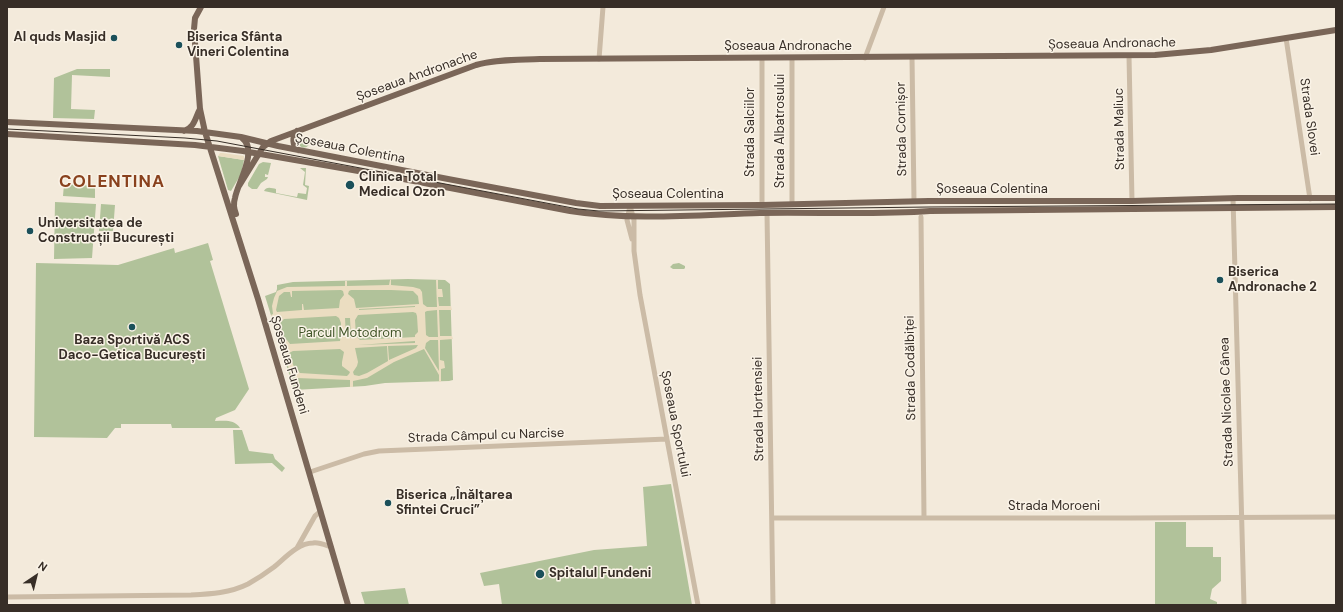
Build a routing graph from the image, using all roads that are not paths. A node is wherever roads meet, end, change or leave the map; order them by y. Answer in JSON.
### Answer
{"nodes":[{"id":1,"x":201,"y":7,"type":"edge"},
{"id":2,"x":602,"y":7,"type":"edge"},
{"id":3,"x":884,"y":7,"type":"edge"},
{"id":4,"x":1336,"y":30,"type":"edge"},
{"id":5,"x":1286,"y":38,"type":"junction"},
{"id":6,"x":1129,"y":56,"type":"junction"},
{"id":7,"x":912,"y":57,"type":"junction"},
{"id":8,"x":762,"y":58,"type":"junction"},
{"id":9,"x":792,"y":58,"type":"junction"},
{"id":10,"x":865,"y":58,"type":"junction"},
{"id":11,"x":600,"y":59,"type":"junction"},
{"id":12,"x":200,"y":109,"type":"junction"},
{"id":13,"x":7,"y":122,"type":"edge"},
{"id":14,"x":184,"y":131,"type":"junction"},
{"id":15,"x":298,"y":131,"type":"junction"},
{"id":16,"x":205,"y":132,"type":"junction"},
{"id":17,"x":7,"y":134,"type":"edge"},
{"id":18,"x":241,"y":137,"type":"junction"},
{"id":19,"x":267,"y":144,"type":"junction"},
{"id":20,"x":210,"y":146,"type":"junction"},
{"id":21,"x":298,"y":150,"type":"junction"},
{"id":22,"x":248,"y":152,"type":"junction"},
{"id":23,"x":259,"y":154,"type":"junction"},
{"id":24,"x":238,"y":189,"type":"junction"},
{"id":25,"x":225,"y":192,"type":"junction"},
{"id":26,"x":1233,"y":198,"type":"junction"},
{"id":27,"x":1336,"y":198,"type":"edge"},
{"id":28,"x":1310,"y":199,"type":"junction"},
{"id":29,"x":914,"y":201,"type":"junction"},
{"id":30,"x":1132,"y":201,"type":"junction"},
{"id":31,"x":792,"y":204,"type":"junction"},
{"id":32,"x":762,"y":205,"type":"junction"},
{"id":33,"x":630,"y":206,"type":"junction"},
{"id":34,"x":1336,"y":208,"type":"edge"},
{"id":35,"x":1233,"y":209,"type":"junction"},
{"id":36,"x":767,"y":213,"type":"junction"},
{"id":37,"x":630,"y":216,"type":"junction"},
{"id":38,"x":921,"y":217,"type":"dead end"},
{"id":39,"x":667,"y":439,"type":"junction"},
{"id":40,"x":311,"y":472,"type":"junction"},
{"id":41,"x":321,"y":511,"type":"junction"},
{"id":42,"x":1242,"y":517,"type":"junction"},
{"id":43,"x":1336,"y":517,"type":"edge"},
{"id":44,"x":773,"y":518,"type":"junction"},
{"id":45,"x":924,"y":518,"type":"junction"},
{"id":46,"x":331,"y":547,"type":"junction"},
{"id":47,"x":296,"y":548,"type":"junction"},
{"id":48,"x":7,"y":597,"type":"edge"},
{"id":49,"x":348,"y":605,"type":"edge"},
{"id":50,"x":352,"y":605,"type":"edge"},
{"id":51,"x":698,"y":605,"type":"edge"},
{"id":52,"x":773,"y":605,"type":"edge"},
{"id":53,"x":1244,"y":605,"type":"edge"}],
"edges":[{"from":1,"to":12,"type":"main road","name":"Șoseaua Fundeni"},
{"from":2,"to":11,"type":"street"},
{"from":3,"to":10,"type":"street"},
{"from":4,"to":5,"type":"main road","name":"Șoseaua Andronache"},
{"from":5,"to":6,"type":"main road","name":"Șoseaua Andronache"},
{"from":5,"to":28,"type":"street","name":"Strada Slovei"},
{"from":6,"to":7,"type":"main road","name":"Șoseaua Andronache"},
{"from":6,"to":30,"type":"street","name":"Strada Maliuc"},
{"from":7,"to":10,"type":"main road","name":"Șoseaua Andronache"},
{"from":7,"to":29,"type":"street","name":"Strada Cornișor"},
{"from":8,"to":9,"type":"main road","name":"Șoseaua Andronache"},
{"from":8,"to":11,"type":"main road","name":"Șoseaua Andronache"},
{"from":8,"to":32,"type":"street","name":"Strada Salciilor"},
{"from":9,"to":10,"type":"main road","name":"Șoseaua Andronache"},
{"from":9,"to":31,"type":"street","name":"Strada Albatrosului"},
{"from":11,"to":15,"type":"main road","name":"Șoseaua Andronache"},
{"from":12,"to":14,"type":"main road"},
{"from":12,"to":16,"type":"main road","name":"Șoseaua Fundeni"},
{"from":13,"to":14,"type":"main road","name":"Șoseaua Colentina"},
{"from":14,"to":16,"type":"main road","name":"Șoseaua Colentina"},
{"from":15,"to":19,"type":"main road","name":"Șoseaua Andronache"},
{"from":15,"to":21,"type":"main road"},
{"from":16,"to":18,"type":"main road","name":"Șoseaua Colentina"},
{"from":16,"to":20,"type":"main road","name":"Șoseaua Fundeni"},
{"from":17,"to":20,"type":"main road","name":"Șoseaua Colentina"},
{"from":18,"to":19,"type":"main road","name":"Șoseaua Colentina"},
{"from":18,"to":22,"type":"main road"},
{"from":19,"to":21,"type":"main road","name":"Șoseaua Colentina"},
{"from":19,"to":23,"type":"main road","name":"Șoseaua Andronache"},
{"from":20,"to":22,"type":"main road","name":"Șoseaua Colentina"},
{"from":20,"to":25,"type":"main road","name":"Șoseaua Fundeni"},
{"from":21,"to":33,"type":"main road","name":"Șoseaua Colentina"},
{"from":22,"to":23,"type":"main road","name":"Șoseaua Colentina"},
{"from":22,"to":24,"type":"main road","name":"Șoseaua Fundeni"},
{"from":23,"to":24,"type":"main road"},
{"from":23,"to":37,"type":"main road","name":"Șoseaua Colentina"},
{"from":24,"to":25,"type":"main road"},
{"from":24,"to":40,"type":"main road","name":"Șoseaua Fundeni"},
{"from":25,"to":40,"type":"main road","name":"Șoseaua Fundeni"},
{"from":26,"to":28,"type":"main road","name":"Șoseaua Colentina"},
{"from":26,"to":30,"type":"main road","name":"Șoseaua Colentina"},
{"from":26,"to":35,"type":"street","name":"Strada Nicolae Cânea"},
{"from":27,"to":28,"type":"main road","name":"Șoseaua Colentina"},
{"from":29,"to":30,"type":"main road","name":"Șoseaua Colentina"},
{"from":29,"to":31,"type":"main road","name":"Șoseaua Colentina"},
{"from":31,"to":32,"type":"main road","name":"Șoseaua Colentina"},
{"from":32,"to":33,"type":"main road","name":"Șoseaua Colentina"},
{"from":33,"to":37,"type":"street","name":"Șoseaua Sportului"},
{"from":34,"to":35,"type":"main road","name":"Șoseaua Colentina"},
{"from":35,"to":36,"type":"main road","name":"Șoseaua Colentina"},
{"from":35,"to":42,"type":"street","name":"Strada Nicolae Cânea"},
{"from":36,"to":37,"type":"main road","name":"Șoseaua Colentina"},
{"from":36,"to":44,"type":"street","name":"Strada Hortensiei"},
{"from":37,"to":39,"type":"street","name":"Șoseaua Sportului"},
{"from":38,"to":45,"type":"street","name":"Strada Codălbiței"},
{"from":39,"to":40,"type":"street","name":"Strada Câmpul cu Narcise"},
{"from":39,"to":51,"type":"street","name":"Șoseaua Sportului"},
{"from":40,"to":41,"type":"main road","name":"Șoseaua Fundeni"},
{"from":40,"to":50,"type":"main road","name":"Șoseaua Fundeni"},
{"from":41,"to":46,"type":"main road","name":"Șoseaua Fundeni"},
{"from":41,"to":47,"type":"street"},
{"from":42,"to":43,"type":"street","name":"Strada Moroeni"},
{"from":42,"to":45,"type":"street","name":"Strada Moroeni"},
{"from":42,"to":53,"type":"street","name":"Strada Nicolae Cânea"},
{"from":44,"to":45,"type":"street","name":"Strada Moroeni"},
{"from":44,"to":52,"type":"street","name":"Strada Hortensiei"},
{"from":46,"to":47,"type":"street"},
{"from":46,"to":49,"type":"main road","name":"Șoseaua Fundeni"},
{"from":47,"to":48,"type":"street"}]}
